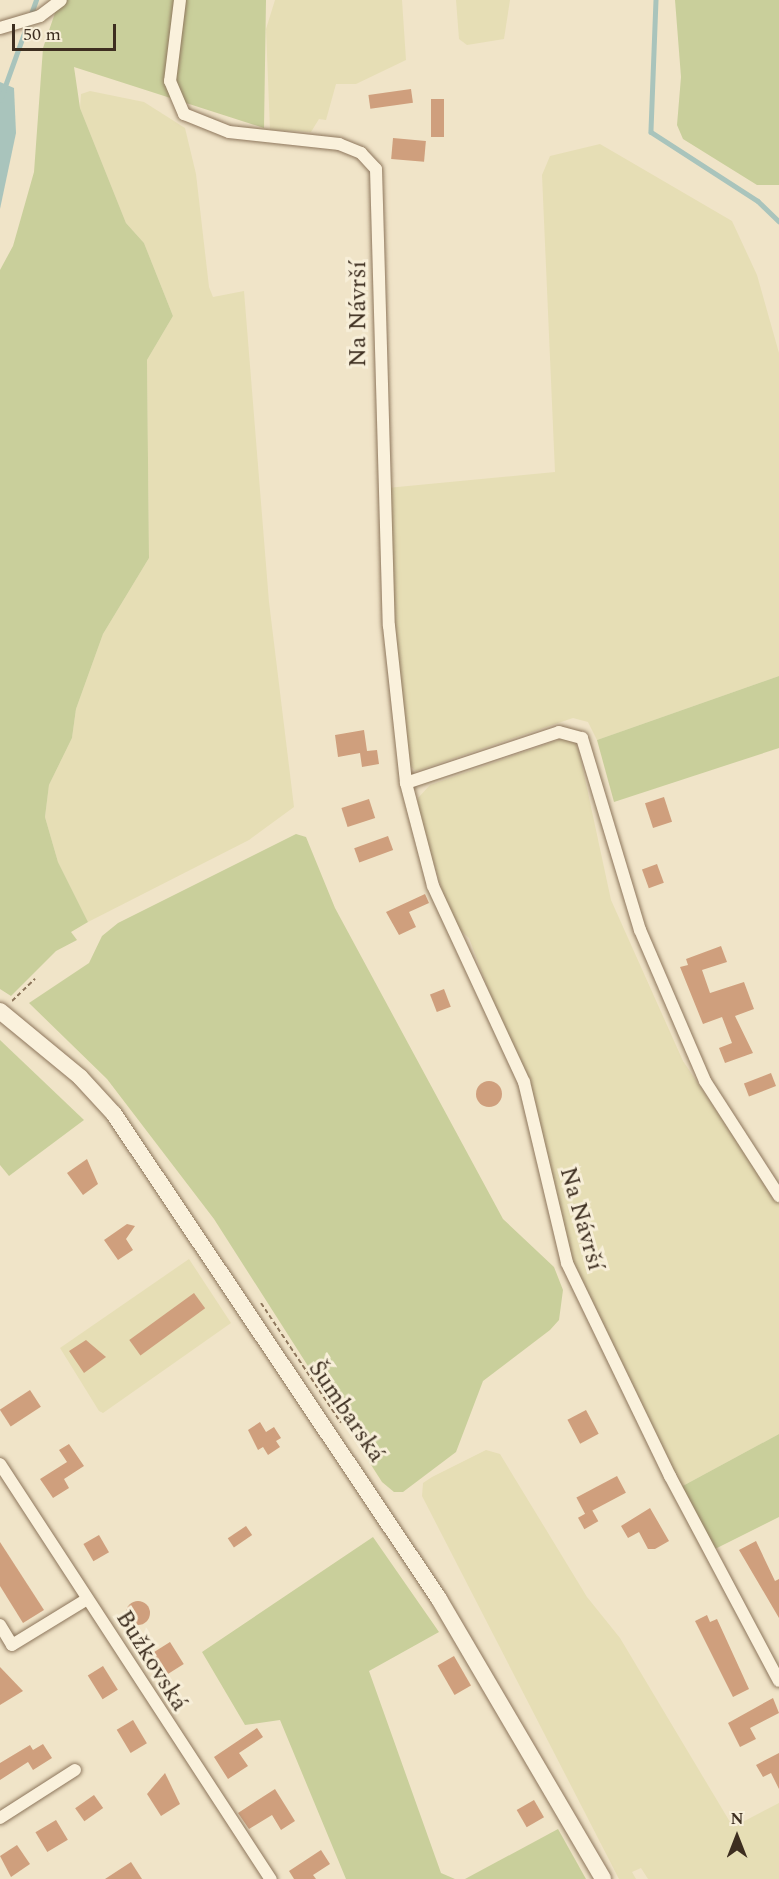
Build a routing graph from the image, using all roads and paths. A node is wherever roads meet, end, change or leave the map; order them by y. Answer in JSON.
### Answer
{"nodes":[{"id":1,"x":61,"y":0,"type":"edge"},
{"id":2,"x":180,"y":0,"type":"edge"},
{"id":3,"x":0,"y":28,"type":"edge"},
{"id":4,"x":406,"y":783,"type":"junction"},
{"id":5,"x":35,"y":979,"type":"dead end"},
{"id":6,"x":1,"y":1011,"type":"edge"},
{"id":7,"x":779,"y":1196,"type":"edge"},
{"id":8,"x":0,"y":1464,"type":"edge"},
{"id":9,"x":87,"y":1599,"type":"junction"},
{"id":10,"x":0,"y":1625,"type":"edge"},
{"id":11,"x":779,"y":1681,"type":"edge"},
{"id":12,"x":75,"y":1770,"type":"dead end"},
{"id":13,"x":0,"y":1818,"type":"edge"},
{"id":14,"x":271,"y":1879,"type":"edge"},
{"id":15,"x":603,"y":1879,"type":"edge"}],
"edges":[{"from":1,"to":3,"type":"street"},
{"from":2,"to":4,"type":"street","name":"Na Návrší"},
{"from":4,"to":7,"type":"street"},
{"from":4,"to":11,"type":"street","name":"Na Návrší"},
{"from":5,"to":6,"type":"path"},
{"from":6,"to":15,"type":"street","name":"Šumbarská"},
{"from":8,"to":9,"type":"street","name":"Bužkovská"},
{"from":9,"to":10,"type":"street"},
{"from":9,"to":14,"type":"street","name":"Bužkovská"},
{"from":12,"to":13,"type":"street"}]}
